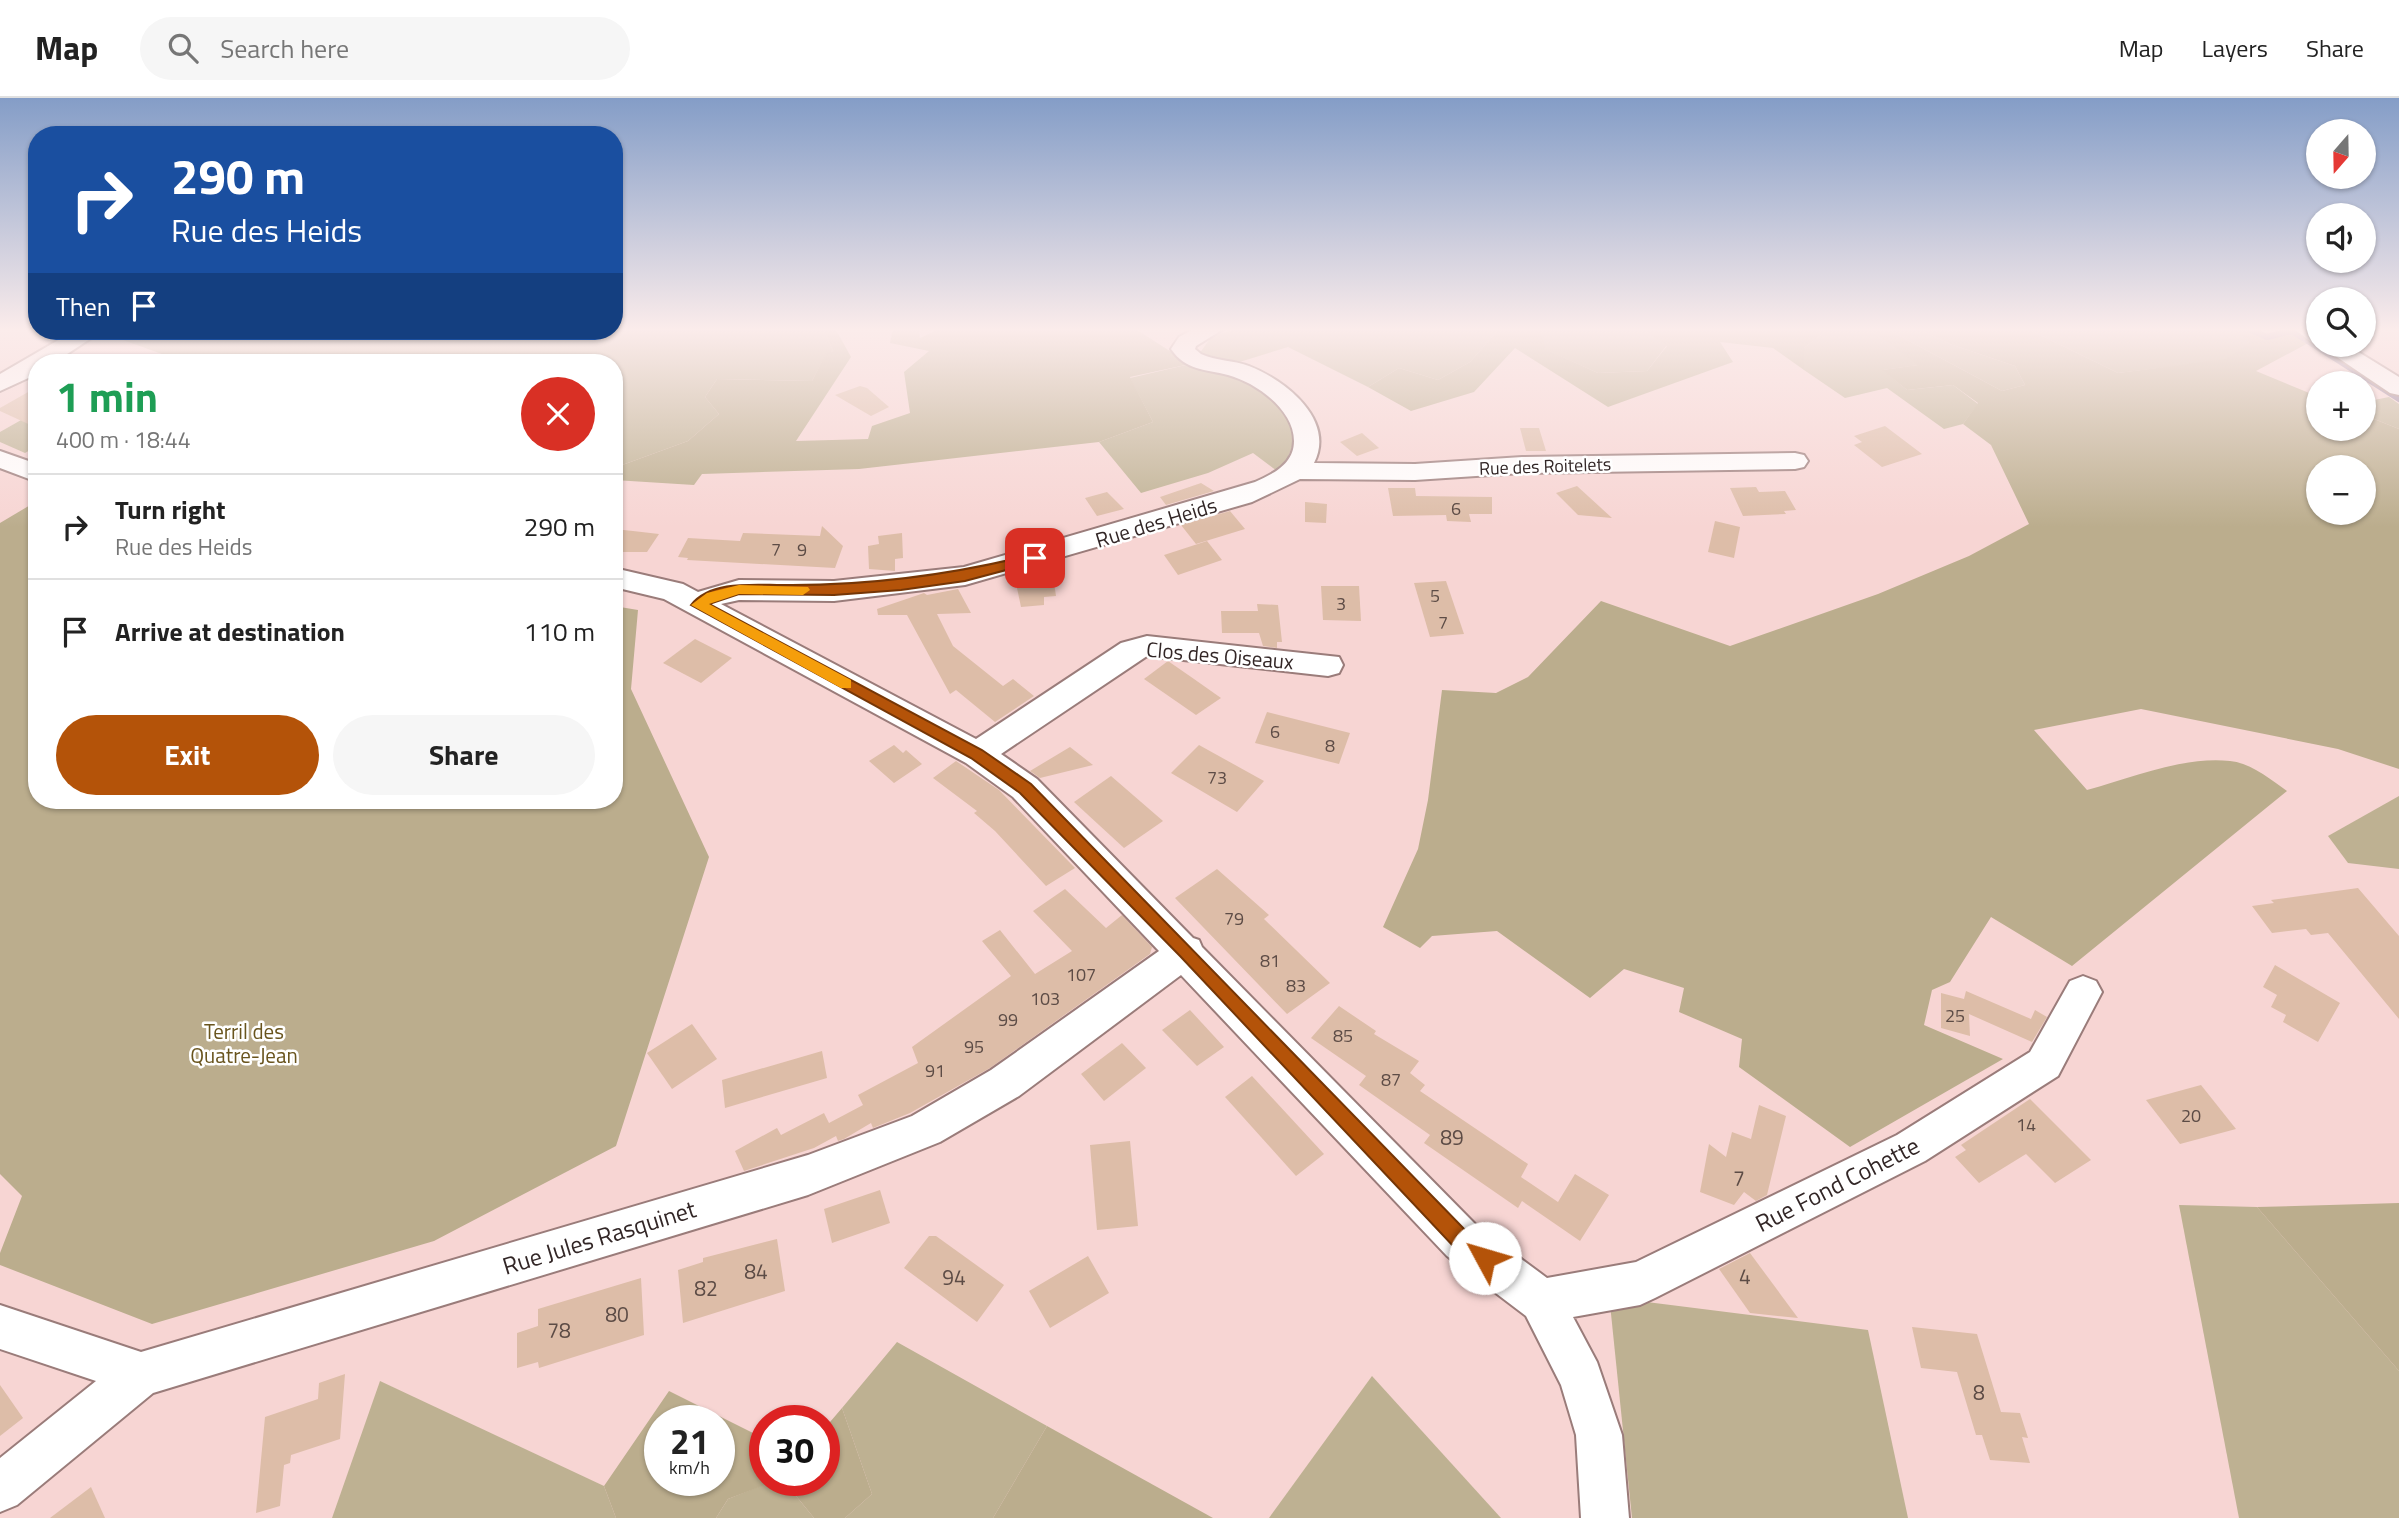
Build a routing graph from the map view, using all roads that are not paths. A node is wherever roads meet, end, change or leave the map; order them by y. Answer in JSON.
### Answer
{"nodes":[{"id":1,"x":1280,"y":394,"type":"edge"},
{"id":2,"x":0,"y":458,"type":"edge"},
{"id":3,"x":1795,"y":461,"type":"dead end"},
{"id":4,"x":28,"y":470,"type":"edge"},
{"id":5,"x":1295,"y":471,"type":"junction"},
{"id":6,"x":623,"y":579,"type":"edge"},
{"id":7,"x":698,"y":605,"type":"junction"},
{"id":8,"x":1328,"y":665,"type":"dead end"},
{"id":9,"x":977,"y":754,"type":"junction"},
{"id":10,"x":1186,"y":951,"type":"junction"},
{"id":11,"x":2083,"y":992,"type":"dead end"},
{"id":12,"x":1541,"y":1301,"type":"junction"},
{"id":13,"x":0,"y":1326,"type":"edge"},
{"id":14,"x":141,"y":1374,"type":"junction"},
{"id":15,"x":0,"y":1488,"type":"edge"},
{"id":16,"x":1605,"y":1518,"type":"edge"}],
"edges":[{"from":1,"to":5,"type":"street"},
{"from":2,"to":4,"type":"street"},
{"from":3,"to":5,"type":"street","name":"Rue des Roitelets"},
{"from":5,"to":7,"type":"street","name":"Rue des Heids"},
{"from":6,"to":7,"type":"street"},
{"from":7,"to":9,"type":"street"},
{"from":8,"to":9,"type":"street","name":"Clos des Oiseaux"},
{"from":9,"to":10,"type":"street"},
{"from":10,"to":12,"type":"street"},
{"from":10,"to":14,"type":"street","name":"Rue Jules Rasquinet"},
{"from":11,"to":12,"type":"street","name":"Rue Fond Cohette"},
{"from":12,"to":16,"type":"street"},
{"from":13,"to":14,"type":"street"},
{"from":14,"to":15,"type":"street","name":"Rue Jules Rasquinet"}]}
